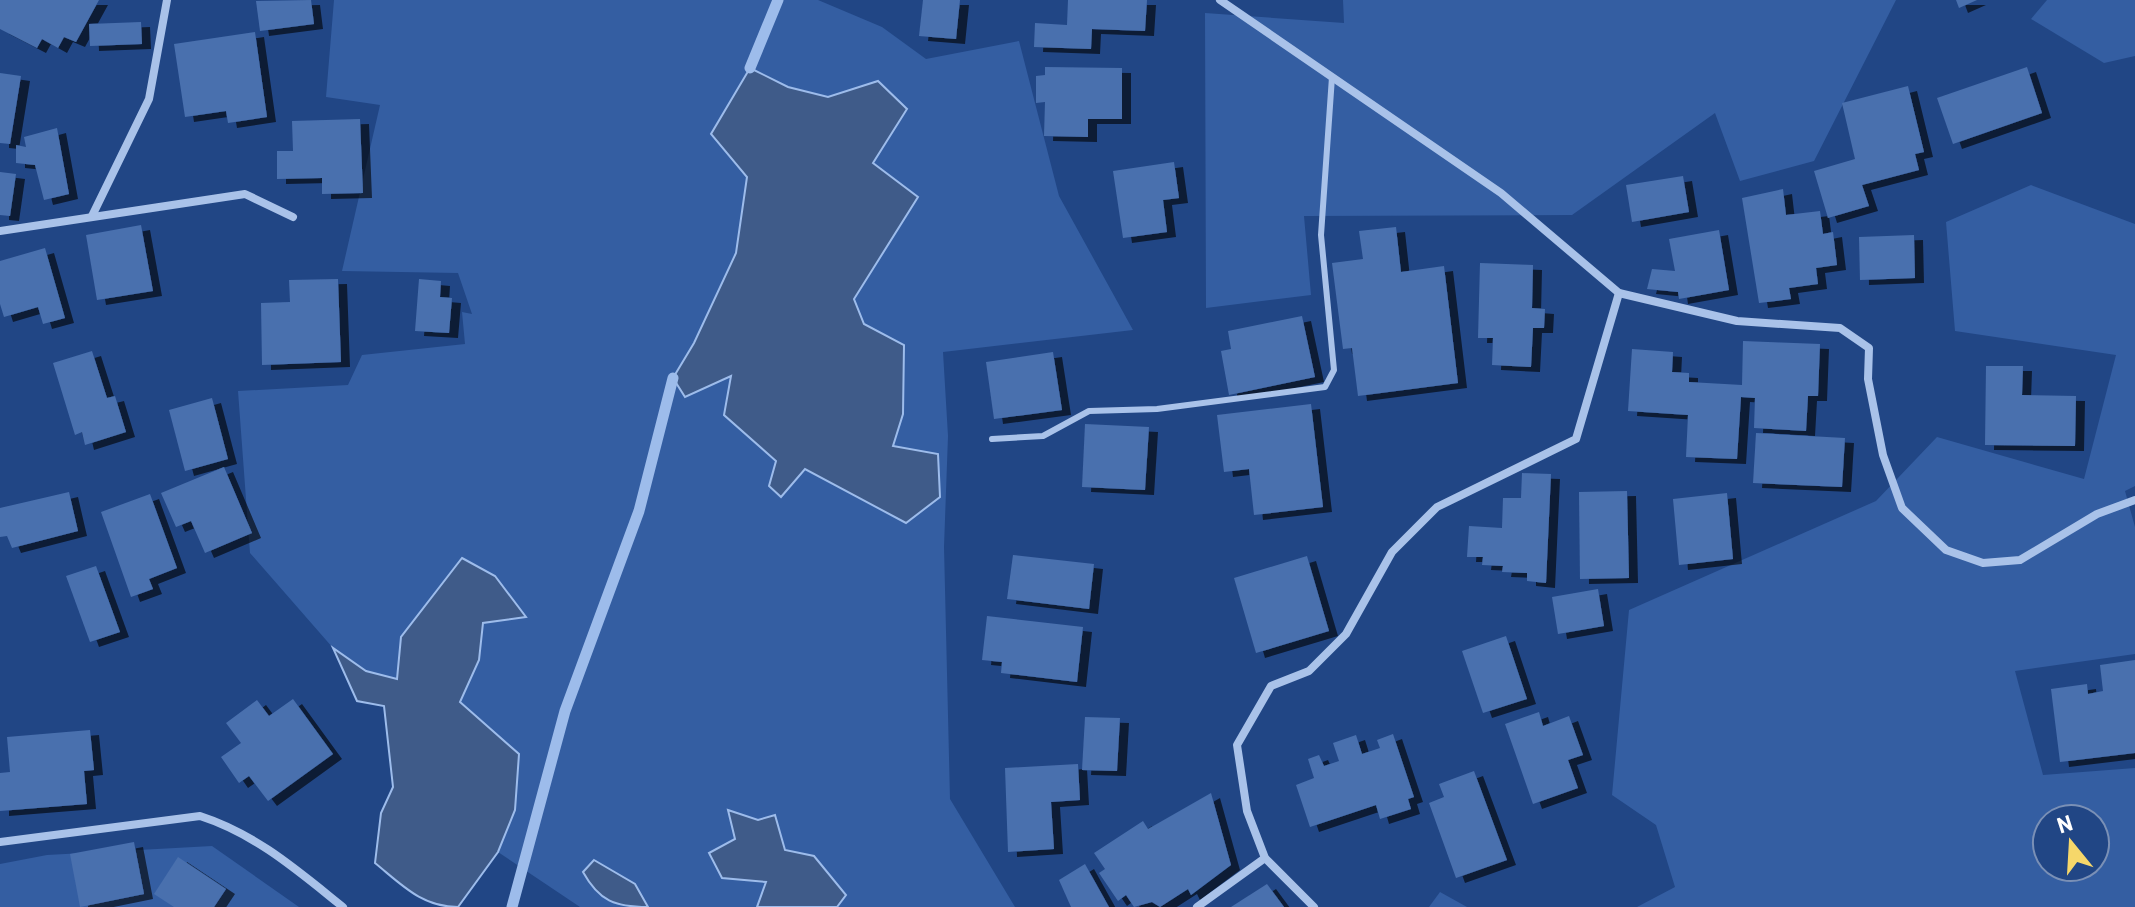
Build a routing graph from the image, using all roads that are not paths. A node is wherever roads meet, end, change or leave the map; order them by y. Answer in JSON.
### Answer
{"nodes":[{"id":1,"x":167,"y":0,"type":"edge"},
{"id":2,"x":1220,"y":0,"type":"edge"},
{"id":3,"x":1332,"y":77,"type":"junction"},
{"id":4,"x":92,"y":216,"type":"junction"},
{"id":5,"x":293,"y":217,"type":"dead end"},
{"id":6,"x":0,"y":231,"type":"edge"},
{"id":7,"x":1619,"y":293,"type":"junction"},
{"id":8,"x":992,"y":439,"type":"dead end"},
{"id":9,"x":2135,"y":500,"type":"edge"},
{"id":10,"x":0,"y":842,"type":"edge"},
{"id":11,"x":1265,"y":858,"type":"junction"},
{"id":12,"x":343,"y":907,"type":"edge"},
{"id":13,"x":1197,"y":907,"type":"edge"},
{"id":14,"x":1314,"y":907,"type":"edge"}],
"edges":[{"from":1,"to":4,"type":"street"},
{"from":2,"to":3,"type":"street"},
{"from":3,"to":7,"type":"street"},
{"from":3,"to":8,"type":"lane"},
{"from":4,"to":5,"type":"street"},
{"from":4,"to":6,"type":"street"},
{"from":7,"to":9,"type":"street"},
{"from":7,"to":11,"type":"street"},
{"from":10,"to":12,"type":"street"},
{"from":11,"to":13,"type":"street"},
{"from":11,"to":14,"type":"street"}]}
